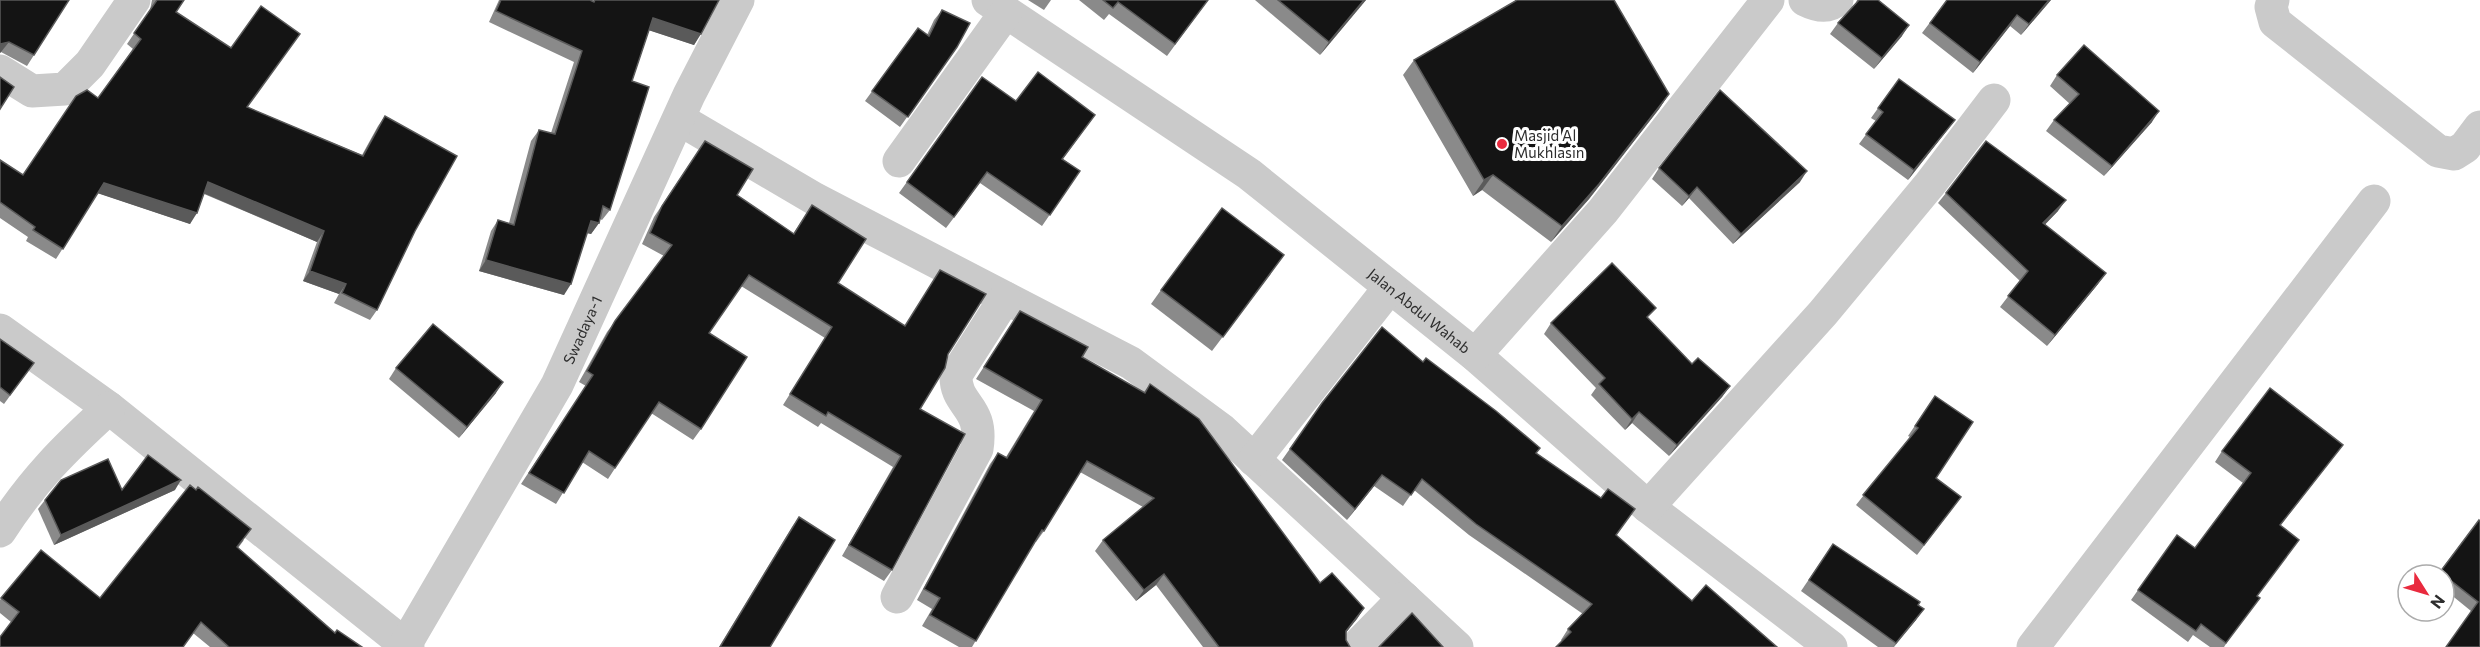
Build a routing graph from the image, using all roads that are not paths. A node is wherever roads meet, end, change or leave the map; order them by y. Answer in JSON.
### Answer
{"nodes":[{"id":1,"x":134,"y":0,"type":"edge"},
{"id":2,"x":738,"y":0,"type":"edge"},
{"id":3,"x":1768,"y":0,"type":"edge"},
{"id":4,"x":1805,"y":0,"type":"edge"},
{"id":5,"x":1837,"y":0,"type":"edge"},
{"id":6,"x":2274,"y":0,"type":"edge"},
{"id":7,"x":993,"y":3,"type":"edge"},
{"id":8,"x":0,"y":71,"type":"edge"},
{"id":9,"x":1994,"y":100,"type":"dead end"},
{"id":10,"x":684,"y":107,"type":"junction"},
{"id":11,"x":2480,"y":127,"type":"edge"},
{"id":12,"x":899,"y":161,"type":"dead end"},
{"id":13,"x":2374,"y":201,"type":"dead end"},
{"id":14,"x":1390,"y":287,"type":"junction"},
{"id":15,"x":1005,"y":298,"type":"junction"},
{"id":16,"x":0,"y":330,"type":"edge"},
{"id":17,"x":1475,"y":355,"type":"junction"},
{"id":18,"x":109,"y":408,"type":"junction"},
{"id":19,"x":1254,"y":460,"type":"junction"},
{"id":20,"x":1648,"y":507,"type":"junction"},
{"id":21,"x":0,"y":531,"type":"edge"},
{"id":22,"x":897,"y":597,"type":"dead end"},
{"id":23,"x":1404,"y":598,"type":"junction"},
{"id":24,"x":405,"y":646,"type":"edge"},
{"id":25,"x":1356,"y":647,"type":"edge"},
{"id":26,"x":1457,"y":647,"type":"edge"},
{"id":27,"x":1831,"y":647,"type":"edge"},
{"id":28,"x":2033,"y":647,"type":"edge"}],
"edges":[{"from":1,"to":8,"type":"street"},
{"from":2,"to":10,"type":"street","name":"Swadaya-1"},
{"from":3,"to":17,"type":"street"},
{"from":4,"to":5,"type":"street"},
{"from":6,"to":11,"type":"street"},
{"from":7,"to":12,"type":"street"},
{"from":7,"to":14,"type":"street","name":"Jalan Abdul Wahab"},
{"from":9,"to":20,"type":"street"},
{"from":10,"to":15,"type":"street"},
{"from":10,"to":24,"type":"street","name":"Swadaya-1"},
{"from":13,"to":28,"type":"street"},
{"from":14,"to":17,"type":"street","name":"Jalan Abdul Wahab"},
{"from":14,"to":19,"type":"street"},
{"from":15,"to":19,"type":"street"},
{"from":15,"to":22,"type":"street"},
{"from":16,"to":18,"type":"street"},
{"from":17,"to":20,"type":"street","name":"Jalan Abdul Wahab"},
{"from":18,"to":21,"type":"street"},
{"from":18,"to":24,"type":"street"},
{"from":19,"to":23,"type":"street"},
{"from":20,"to":27,"type":"street","name":"Jalan Abdul Wahab"},
{"from":23,"to":25,"type":"street"},
{"from":23,"to":26,"type":"street"}]}
